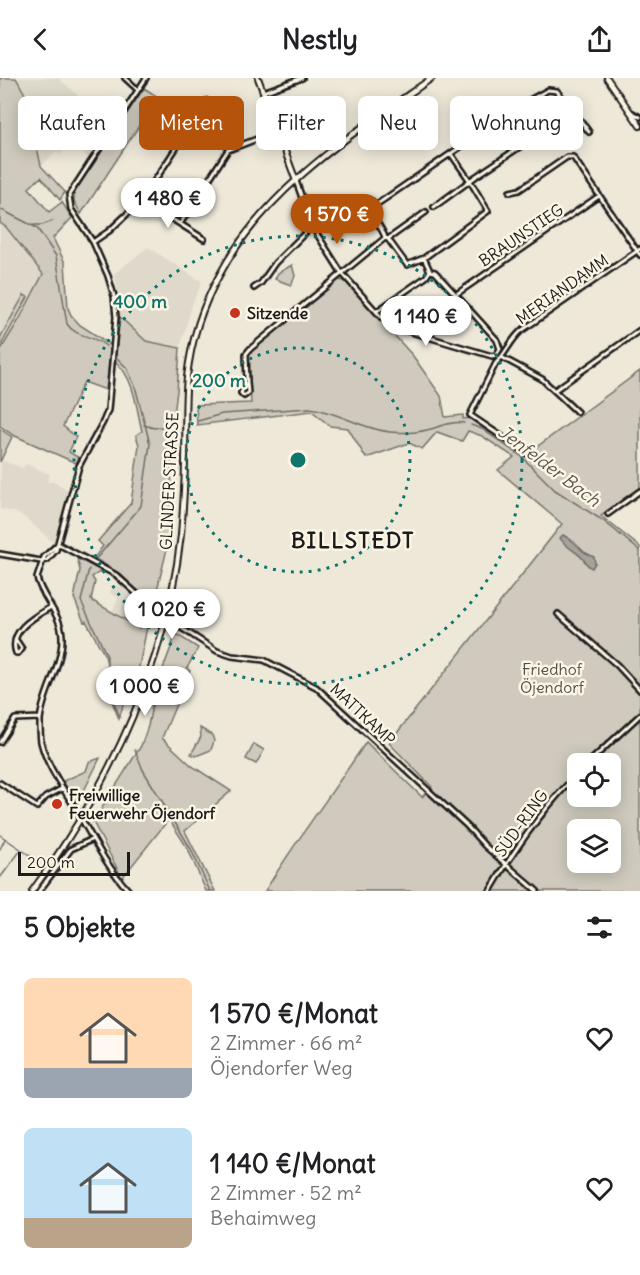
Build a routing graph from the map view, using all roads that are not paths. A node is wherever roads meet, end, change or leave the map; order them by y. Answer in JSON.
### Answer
{"nodes":[{"id":1,"x":125,"y":78,"type":"edge"},
{"id":2,"x":146,"y":78,"type":"edge"},
{"id":3,"x":258,"y":78,"type":"edge"},
{"id":4,"x":302,"y":78,"type":"edge"},
{"id":5,"x":607,"y":78,"type":"edge"},
{"id":6,"x":429,"y":79,"type":"edge"},
{"id":7,"x":138,"y":90,"type":"junction"},
{"id":8,"x":263,"y":92,"type":"junction"},
{"id":9,"x":265,"y":96,"type":"edge"},
{"id":10,"x":537,"y":96,"type":"edge"},
{"id":11,"x":560,"y":96,"type":"edge"},
{"id":12,"x":630,"y":111,"type":"junction"},
{"id":13,"x":640,"y":117,"type":"edge"},
{"id":14,"x":583,"y":124,"type":"edge"},
{"id":15,"x":640,"y":126,"type":"edge"},
{"id":16,"x":589,"y":132,"type":"dead end"},
{"id":17,"x":175,"y":150,"type":"edge"},
{"id":18,"x":230,"y":150,"type":"edge"},
{"id":19,"x":285,"y":150,"type":"edge"},
{"id":20,"x":457,"y":150,"type":"edge"},
{"id":21,"x":516,"y":150,"type":"edge"},
{"id":22,"x":451,"y":154,"type":"junction"},
{"id":23,"x":296,"y":181,"type":"junction"},
{"id":24,"x":470,"y":181,"type":"junction"},
{"id":25,"x":510,"y":192,"type":"dead end"},
{"id":26,"x":599,"y":196,"type":"junction"},
{"id":27,"x":142,"y":200,"type":"junction"},
{"id":28,"x":434,"y":207,"type":"dead end"},
{"id":29,"x":426,"y":212,"type":"dead end"},
{"id":30,"x":180,"y":224,"type":"junction"},
{"id":31,"x":312,"y":226,"type":"junction"},
{"id":32,"x":385,"y":238,"type":"junction"},
{"id":33,"x":204,"y":239,"type":"dead end"},
{"id":34,"x":93,"y":242,"type":"junction"},
{"id":35,"x":639,"y":250,"type":"edge"},
{"id":36,"x":640,"y":255,"type":"edge"},
{"id":37,"x":424,"y":258,"type":"junction"},
{"id":38,"x":430,"y":271,"type":"junction"},
{"id":39,"x":341,"y":272,"type":"junction"},
{"id":40,"x":254,"y":288,"type":"dead end"},
{"id":41,"x":457,"y":294,"type":"junction"},
{"id":42,"x":376,"y":311,"type":"junction"},
{"id":43,"x":640,"y":330,"type":"edge"},
{"id":44,"x":503,"y":358,"type":"junction"},
{"id":45,"x":247,"y":381,"type":"dead end"},
{"id":46,"x":555,"y":390,"type":"junction"},
{"id":47,"x":577,"y":412,"type":"dead end"},
{"id":48,"x":532,"y":457,"type":"dead end"},
{"id":49,"x":640,"y":491,"type":"edge"},
{"id":50,"x":608,"y":514,"type":"dead end"},
{"id":51,"x":58,"y":544,"type":"junction"},
{"id":52,"x":0,"y":554,"type":"edge"},
{"id":53,"x":41,"y":561,"type":"junction"},
{"id":54,"x":51,"y":607,"type":"junction"},
{"id":55,"x":558,"y":614,"type":"dead end"},
{"id":56,"x":166,"y":619,"type":"junction"},
{"id":57,"x":16,"y":640,"type":"dead end"},
{"id":58,"x":640,"y":690,"type":"edge"},
{"id":59,"x":640,"y":715,"type":"edge"},
{"id":60,"x":40,"y":718,"type":"junction"},
{"id":61,"x":0,"y":742,"type":"edge"},
{"id":62,"x":599,"y":753,"type":"edge"},
{"id":63,"x":0,"y":783,"type":"edge"},
{"id":64,"x":567,"y":785,"type":"edge"},
{"id":65,"x":63,"y":788,"type":"junction"},
{"id":66,"x":81,"y":818,"type":"junction"},
{"id":67,"x":87,"y":829,"type":"junction"},
{"id":68,"x":73,"y":830,"type":"junction"},
{"id":69,"x":93,"y":839,"type":"junction"},
{"id":70,"x":506,"y":864,"type":"junction"},
{"id":71,"x":32,"y":891,"type":"edge"},
{"id":72,"x":39,"y":891,"type":"edge"},
{"id":73,"x":129,"y":891,"type":"edge"},
{"id":74,"x":490,"y":891,"type":"edge"},
{"id":75,"x":537,"y":891,"type":"edge"}],
"edges":[{"from":1,"to":7,"type":"street"},
{"from":2,"to":7,"type":"street"},
{"from":3,"to":8,"type":"main road"},
{"from":4,"to":8,"type":"street"},
{"from":5,"to":12,"type":"main road"},
{"from":6,"to":23,"type":"main road","name":"GLINDER STRASSE"},
{"from":7,"to":34,"type":"street"},
{"from":8,"to":9,"type":"main road"},
{"from":10,"to":11,"type":"street"},
{"from":12,"to":13,"type":"street"},
{"from":12,"to":15,"type":"main road"},
{"from":14,"to":16,"type":"street"},
{"from":17,"to":27,"type":"street"},
{"from":18,"to":30,"type":"street"},
{"from":19,"to":23,"type":"main road"},
{"from":20,"to":22,"type":"street"},
{"from":21,"to":24,"type":"street"},
{"from":22,"to":24,"type":"street"},
{"from":22,"to":32,"type":"street"},
{"from":23,"to":31,"type":"street"},
{"from":23,"to":56,"type":"main road","name":"GLINDER STRASSE"},
{"from":24,"to":28,"type":"street"},
{"from":24,"to":37,"type":"street"},
{"from":25,"to":26,"type":"street"},
{"from":26,"to":35,"type":"street"},
{"from":26,"to":41,"type":"street","name":"BRAUNSTIEG"},
{"from":27,"to":30,"type":"street"},
{"from":27,"to":34,"type":"street"},
{"from":29,"to":32,"type":"street"},
{"from":30,"to":33,"type":"street"},
{"from":31,"to":39,"type":"street"},
{"from":31,"to":40,"type":"street"},
{"from":32,"to":37,"type":"street"},
{"from":32,"to":39,"type":"street"},
{"from":34,"to":51,"type":"street"},
{"from":35,"to":36,"type":"street"},
{"from":35,"to":44,"type":"street","name":"MERIANDAMM"},
{"from":37,"to":38,"type":"street"},
{"from":38,"to":41,"type":"street"},
{"from":38,"to":42,"type":"street"},
{"from":39,"to":42,"type":"street"},
{"from":39,"to":45,"type":"street"},
{"from":41,"to":42,"type":"street"},
{"from":43,"to":46,"type":"street"},
{"from":44,"to":46,"type":"street"},
{"from":44,"to":48,"type":"street","name":"MERIANDAMM"},
{"from":46,"to":47,"type":"street"},
{"from":49,"to":50,"type":"street"},
{"from":51,"to":53,"type":"street"},
{"from":51,"to":56,"type":"street","name":"MATTKAMP"},
{"from":52,"to":53,"type":"street"},
{"from":53,"to":54,"type":"street"},
{"from":54,"to":57,"type":"street"},
{"from":54,"to":60,"type":"street"},
{"from":55,"to":58,"type":"street"},
{"from":56,"to":66,"type":"main road","name":"GLINDER STRASSE"},
{"from":56,"to":70,"type":"street","name":"MATTKAMP"},
{"from":59,"to":62,"type":"street"},
{"from":60,"to":61,"type":"street"},
{"from":60,"to":65,"type":"street"},
{"from":63,"to":65,"type":"street"},
{"from":64,"to":70,"type":"street","name":"SÜD-RING"},
{"from":65,"to":66,"type":"street"},
{"from":66,"to":67,"type":"street"},
{"from":66,"to":68,"type":"main road","name":"GLINDER STRASSE"},
{"from":67,"to":68,"type":"street"},
{"from":67,"to":69,"type":"street"},
{"from":68,"to":71,"type":"main road","name":"GLINDER STRASSE"},
{"from":69,"to":72,"type":"street"},
{"from":69,"to":73,"type":"street"},
{"from":70,"to":74,"type":"street","name":"SÜD-RING"},
{"from":70,"to":75,"type":"street","name":"MATTKAMP"}]}
